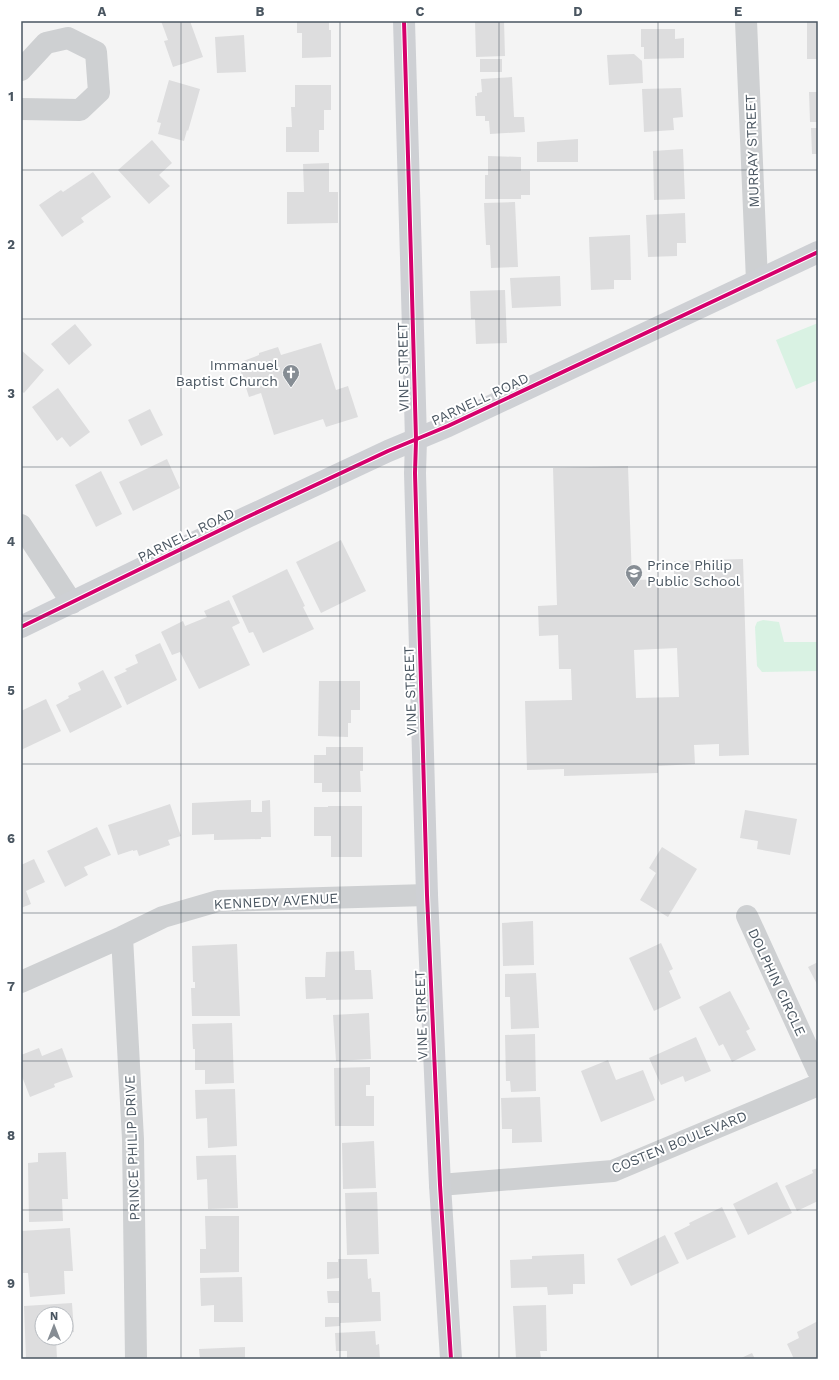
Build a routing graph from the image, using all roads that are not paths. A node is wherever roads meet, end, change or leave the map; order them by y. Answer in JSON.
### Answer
{"nodes":[{"id":1,"x":404,"y":21,"type":"edge"},
{"id":2,"x":746,"y":21,"type":"edge"},
{"id":3,"x":21,"y":70,"type":"edge"},
{"id":4,"x":21,"y":109,"type":"edge"},
{"id":5,"x":818,"y":252,"type":"edge"},
{"id":6,"x":757,"y":281,"type":"junction"},
{"id":7,"x":416,"y":440,"type":"junction"},
{"id":8,"x":21,"y":525,"type":"edge"},
{"id":9,"x":72,"y":603,"type":"junction"},
{"id":10,"x":21,"y":628,"type":"edge"},
{"id":11,"x":427,"y":895,"type":"junction"},
{"id":12,"x":747,"y":916,"type":"dead end"},
{"id":13,"x":122,"y":937,"type":"junction"},
{"id":14,"x":21,"y":982,"type":"edge"},
{"id":15,"x":818,"y":1071,"type":"edge"},
{"id":16,"x":818,"y":1085,"type":"edge"},
{"id":17,"x":440,"y":1185,"type":"junction"},
{"id":18,"x":136,"y":1359,"type":"edge"},
{"id":19,"x":451,"y":1359,"type":"edge"}],
"edges":[{"from":1,"to":7,"type":"street","name":"VINE STREET"},
{"from":2,"to":6,"type":"street","name":"MURRAY STREET"},
{"from":3,"to":4,"type":"street"},
{"from":5,"to":6,"type":"street","name":"PARNELL ROAD"},
{"from":6,"to":7,"type":"street","name":"PARNELL ROAD"},
{"from":7,"to":9,"type":"street","name":"PARNELL ROAD"},
{"from":7,"to":11,"type":"street","name":"VINE STREET"},
{"from":8,"to":9,"type":"street"},
{"from":9,"to":10,"type":"street","name":"PARNELL ROAD"},
{"from":11,"to":13,"type":"street","name":"KENNEDY AVENUE"},
{"from":11,"to":17,"type":"street","name":"VINE STREET"},
{"from":12,"to":15,"type":"street","name":"DOLPHIN CIRCLE"},
{"from":13,"to":14,"type":"street","name":"KENNEDY AVENUE"},
{"from":13,"to":18,"type":"street","name":"PRINCE PHILIP DRIVE"},
{"from":16,"to":17,"type":"street","name":"COSTEN BOULEVARD"},
{"from":17,"to":19,"type":"street","name":"VINE STREET"}]}
